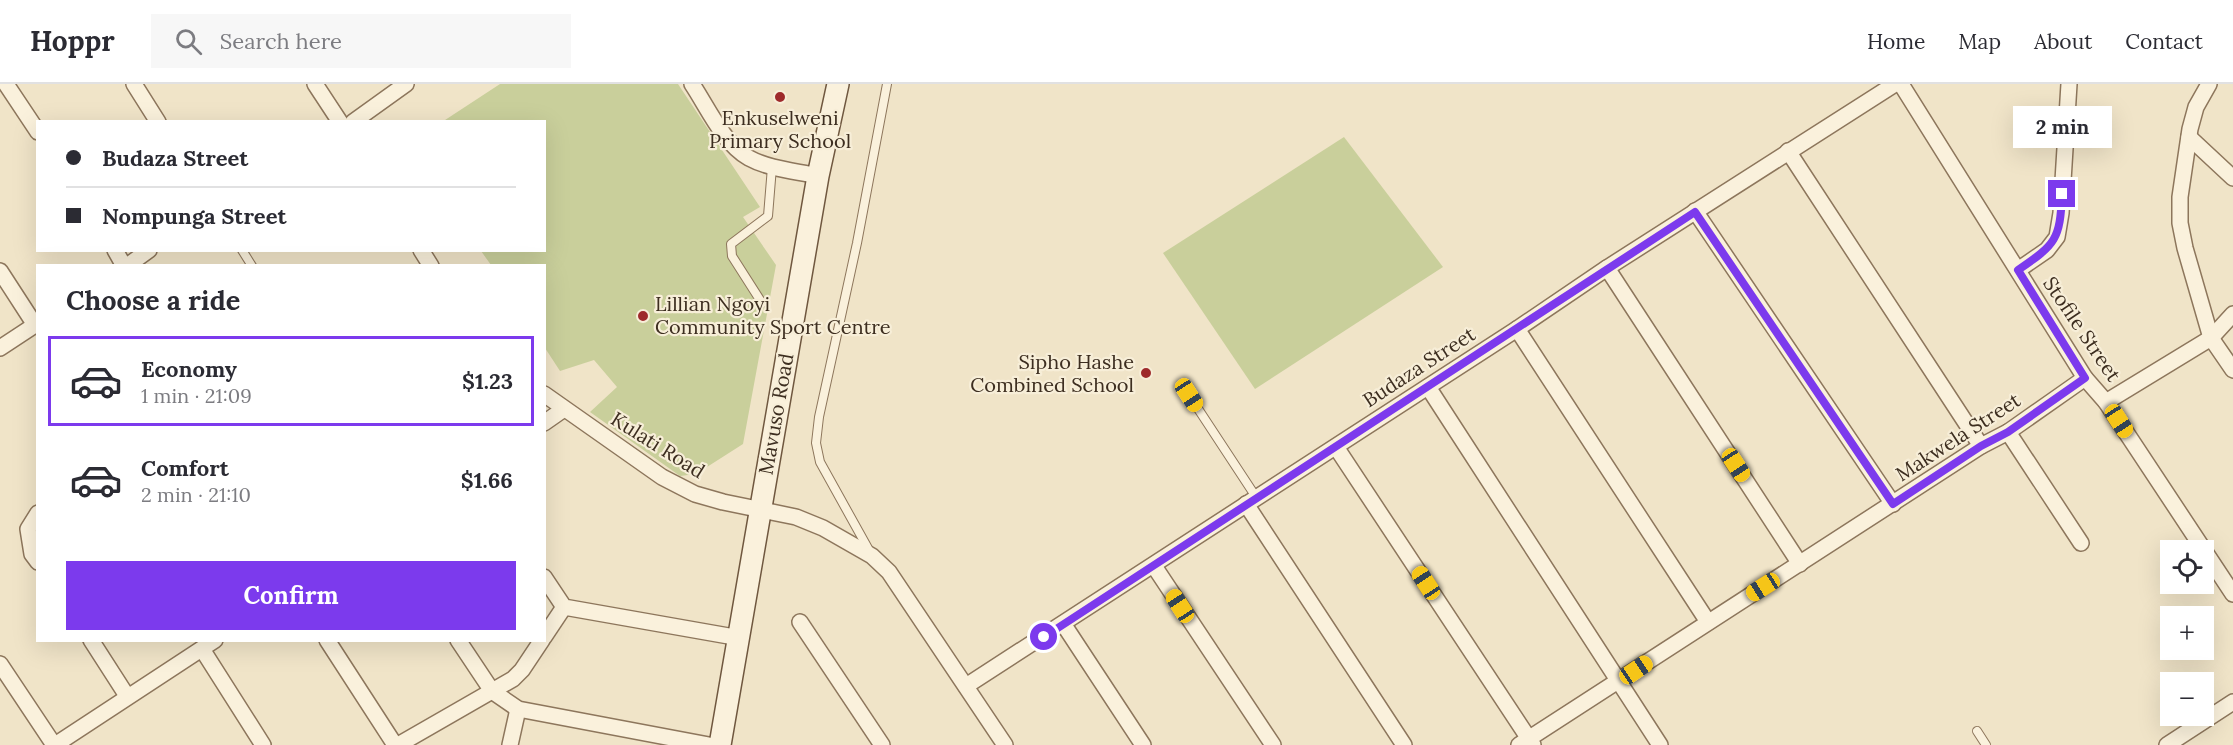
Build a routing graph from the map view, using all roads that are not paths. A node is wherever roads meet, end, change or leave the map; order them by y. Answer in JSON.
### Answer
{"nodes":[{"id":1,"x":6,"y":84,"type":"edge"},
{"id":2,"x":134,"y":84,"type":"edge"},
{"id":3,"x":315,"y":84,"type":"edge"},
{"id":4,"x":406,"y":84,"type":"edge"},
{"id":5,"x":692,"y":84,"type":"edge"},
{"id":6,"x":838,"y":84,"type":"edge"},
{"id":7,"x":887,"y":84,"type":"edge"},
{"id":8,"x":1895,"y":84,"type":"edge"},
{"id":9,"x":1901,"y":84,"type":"edge"},
{"id":10,"x":2070,"y":84,"type":"edge"},
{"id":11,"x":2209,"y":84,"type":"edge"},
{"id":12,"x":157,"y":120,"type":"edge"},
{"id":13,"x":339,"y":120,"type":"edge"},
{"id":14,"x":356,"y":120,"type":"edge"},
{"id":15,"x":36,"y":129,"type":"edge"},
{"id":16,"x":2188,"y":137,"type":"junction"},
{"id":17,"x":1788,"y":151,"type":"junction"},
{"id":18,"x":772,"y":167,"type":"junction"},
{"id":19,"x":818,"y":176,"type":"junction"},
{"id":20,"x":2233,"y":178,"type":"edge"},
{"id":21,"x":1695,"y":212,"type":"junction"},
{"id":22,"x":146,"y":252,"type":"edge"},
{"id":23,"x":129,"y":264,"type":"edge"},
{"id":24,"x":1607,"y":268,"type":"junction"},
{"id":25,"x":2018,"y":270,"type":"junction"},
{"id":26,"x":0,"y":271,"type":"edge"},
{"id":27,"x":762,"y":303,"type":"dead end"},
{"id":28,"x":2233,"y":314,"type":"edge"},
{"id":29,"x":36,"y":324,"type":"edge"},
{"id":30,"x":1516,"y":329,"type":"junction"},
{"id":31,"x":2211,"y":338,"type":"junction"},
{"id":32,"x":0,"y":348,"type":"edge"},
{"id":33,"x":2233,"y":370,"type":"edge"},
{"id":34,"x":2085,"y":378,"type":"junction"},
{"id":35,"x":1428,"y":387,"type":"junction"},
{"id":36,"x":1189,"y":395,"type":"dead end"},
{"id":37,"x":546,"y":396,"type":"edge"},
{"id":38,"x":2106,"y":402,"type":"junction"},
{"id":39,"x":564,"y":409,"type":"junction"},
{"id":40,"x":546,"y":422,"type":"edge"},
{"id":41,"x":2008,"y":432,"type":"junction"},
{"id":42,"x":1981,"y":446,"type":"junction"},
{"id":43,"x":1336,"y":447,"type":"junction"},
{"id":44,"x":1251,"y":500,"type":"junction"},
{"id":45,"x":1893,"y":504,"type":"junction"},
{"id":46,"x":759,"y":509,"type":"junction"},
{"id":47,"x":36,"y":516,"type":"edge"},
{"id":48,"x":2081,"y":543,"type":"dead end"},
{"id":49,"x":872,"y":556,"type":"junction"},
{"id":50,"x":36,"y":559,"type":"edge"},
{"id":51,"x":1800,"y":564,"type":"junction"},
{"id":52,"x":1154,"y":566,"type":"junction"},
{"id":53,"x":546,"y":580,"type":"edge"},
{"id":54,"x":2233,"y":594,"type":"edge"},
{"id":55,"x":564,"y":607,"type":"junction"},
{"id":56,"x":800,"y":622,"type":"dead end"},
{"id":57,"x":1708,"y":622,"type":"junction"},
{"id":58,"x":1064,"y":625,"type":"junction"},
{"id":59,"x":546,"y":634,"type":"edge"},
{"id":60,"x":740,"y":638,"type":"junction"},
{"id":61,"x":92,"y":642,"type":"edge"},
{"id":62,"x":212,"y":642,"type":"edge"},
{"id":63,"x":328,"y":642,"type":"edge"},
{"id":64,"x":459,"y":642,"type":"edge"},
{"id":65,"x":541,"y":642,"type":"edge"},
{"id":66,"x":202,"y":649,"type":"junction"},
{"id":67,"x":0,"y":664,"type":"edge"},
{"id":68,"x":1618,"y":682,"type":"junction"},
{"id":69,"x":966,"y":686,"type":"junction"},
{"id":70,"x":492,"y":691,"type":"junction"},
{"id":71,"x":128,"y":696,"type":"junction"},
{"id":72,"x":2233,"y":702,"type":"edge"},
{"id":73,"x":518,"y":709,"type":"junction"},
{"id":74,"x":1977,"y":731,"type":"dead end"},
{"id":75,"x":1527,"y":743,"type":"edge"},
{"id":76,"x":2172,"y":744,"type":"edge"},
{"id":77,"x":54,"y":745,"type":"edge"},
{"id":78,"x":263,"y":745,"type":"edge"},
{"id":79,"x":397,"y":745,"type":"edge"},
{"id":80,"x":510,"y":745,"type":"edge"},
{"id":81,"x":709,"y":745,"type":"edge"},
{"id":82,"x":720,"y":745,"type":"edge"},
{"id":83,"x":882,"y":745,"type":"edge"},
{"id":84,"x":1005,"y":745,"type":"edge"},
{"id":85,"x":1143,"y":745,"type":"edge"},
{"id":86,"x":1273,"y":745,"type":"edge"},
{"id":87,"x":1404,"y":745,"type":"edge"},
{"id":88,"x":1660,"y":745,"type":"edge"},
{"id":89,"x":1986,"y":745,"type":"edge"}],
"edges":[{"from":1,"to":15,"type":"street"},
{"from":2,"to":12,"type":"street"},
{"from":3,"to":13,"type":"street"},
{"from":4,"to":14,"type":"street"},
{"from":5,"to":18,"type":"street"},
{"from":6,"to":19,"type":"street","name":"Mavuso Road"},
{"from":7,"to":49,"type":"lane"},
{"from":8,"to":17,"type":"street","name":"Budaza Street"},
{"from":9,"to":25,"type":"street","name":"Stofile Street"},
{"from":10,"to":25,"type":"street"},
{"from":11,"to":16,"type":"street"},
{"from":16,"to":20,"type":"street"},
{"from":16,"to":31,"type":"street"},
{"from":17,"to":21,"type":"street","name":"Budaza Street"},
{"from":17,"to":42,"type":"street"},
{"from":18,"to":19,"type":"street"},
{"from":18,"to":27,"type":"lane"},
{"from":19,"to":46,"type":"street","name":"Mavuso Road"},
{"from":21,"to":24,"type":"street","name":"Budaza Street"},
{"from":21,"to":45,"type":"street"},
{"from":22,"to":23,"type":"street"},
{"from":24,"to":30,"type":"street","name":"Budaza Street"},
{"from":24,"to":51,"type":"street"},
{"from":25,"to":34,"type":"street","name":"Stofile Street"},
{"from":26,"to":29,"type":"street"},
{"from":28,"to":31,"type":"street"},
{"from":29,"to":32,"type":"street"},
{"from":30,"to":35,"type":"street","name":"Budaza Street"},
{"from":30,"to":57,"type":"street"},
{"from":31,"to":33,"type":"street"},
{"from":31,"to":38,"type":"street"},
{"from":34,"to":38,"type":"street","name":"Stofile Street"},
{"from":34,"to":41,"type":"street","name":"Makwela Street"},
{"from":35,"to":43,"type":"street","name":"Budaza Street"},
{"from":35,"to":68,"type":"street"},
{"from":36,"to":44,"type":"lane"},
{"from":37,"to":39,"type":"street","name":"Kulati Road"},
{"from":38,"to":54,"type":"street","name":"Stofile Street"},
{"from":39,"to":40,"type":"street"},
{"from":39,"to":46,"type":"street","name":"Kulati Road"},
{"from":41,"to":42,"type":"street","name":"Makwela Street"},
{"from":41,"to":48,"type":"street"},
{"from":42,"to":45,"type":"street","name":"Makwela Street"},
{"from":43,"to":44,"type":"street","name":"Budaza Street"},
{"from":43,"to":75,"type":"street"},
{"from":44,"to":52,"type":"street","name":"Budaza Street"},
{"from":44,"to":87,"type":"street"},
{"from":45,"to":51,"type":"street","name":"Makwela Street"},
{"from":46,"to":49,"type":"street","name":"Kulati Road"},
{"from":46,"to":60,"type":"street","name":"Mavuso Road"},
{"from":47,"to":50,"type":"street"},
{"from":49,"to":69,"type":"street","name":"Kulati Road"},
{"from":51,"to":57,"type":"street","name":"Makwela Street"},
{"from":52,"to":58,"type":"street","name":"Budaza Street"},
{"from":52,"to":86,"type":"street"},
{"from":53,"to":55,"type":"street"},
{"from":55,"to":59,"type":"street"},
{"from":55,"to":60,"type":"street"},
{"from":56,"to":83,"type":"street"},
{"from":57,"to":68,"type":"street","name":"Makwela Street"},
{"from":58,"to":69,"type":"street","name":"Budaza Street"},
{"from":58,"to":85,"type":"street"},
{"from":60,"to":82,"type":"street","name":"Mavuso Road"},
{"from":61,"to":71,"type":"street"},
{"from":62,"to":66,"type":"street"},
{"from":63,"to":79,"type":"street"},
{"from":64,"to":70,"type":"street"},
{"from":65,"to":70,"type":"street"},
{"from":66,"to":71,"type":"street"},
{"from":66,"to":78,"type":"street"},
{"from":67,"to":77,"type":"street"},
{"from":68,"to":75,"type":"street","name":"Makwela Street"},
{"from":68,"to":88,"type":"street"},
{"from":69,"to":84,"type":"street","name":"Kulati Road"},
{"from":70,"to":73,"type":"street"},
{"from":70,"to":79,"type":"street"},
{"from":71,"to":77,"type":"street"},
{"from":72,"to":76,"type":"street"},
{"from":73,"to":80,"type":"street"},
{"from":73,"to":81,"type":"street"},
{"from":74,"to":89,"type":"lane"}]}
